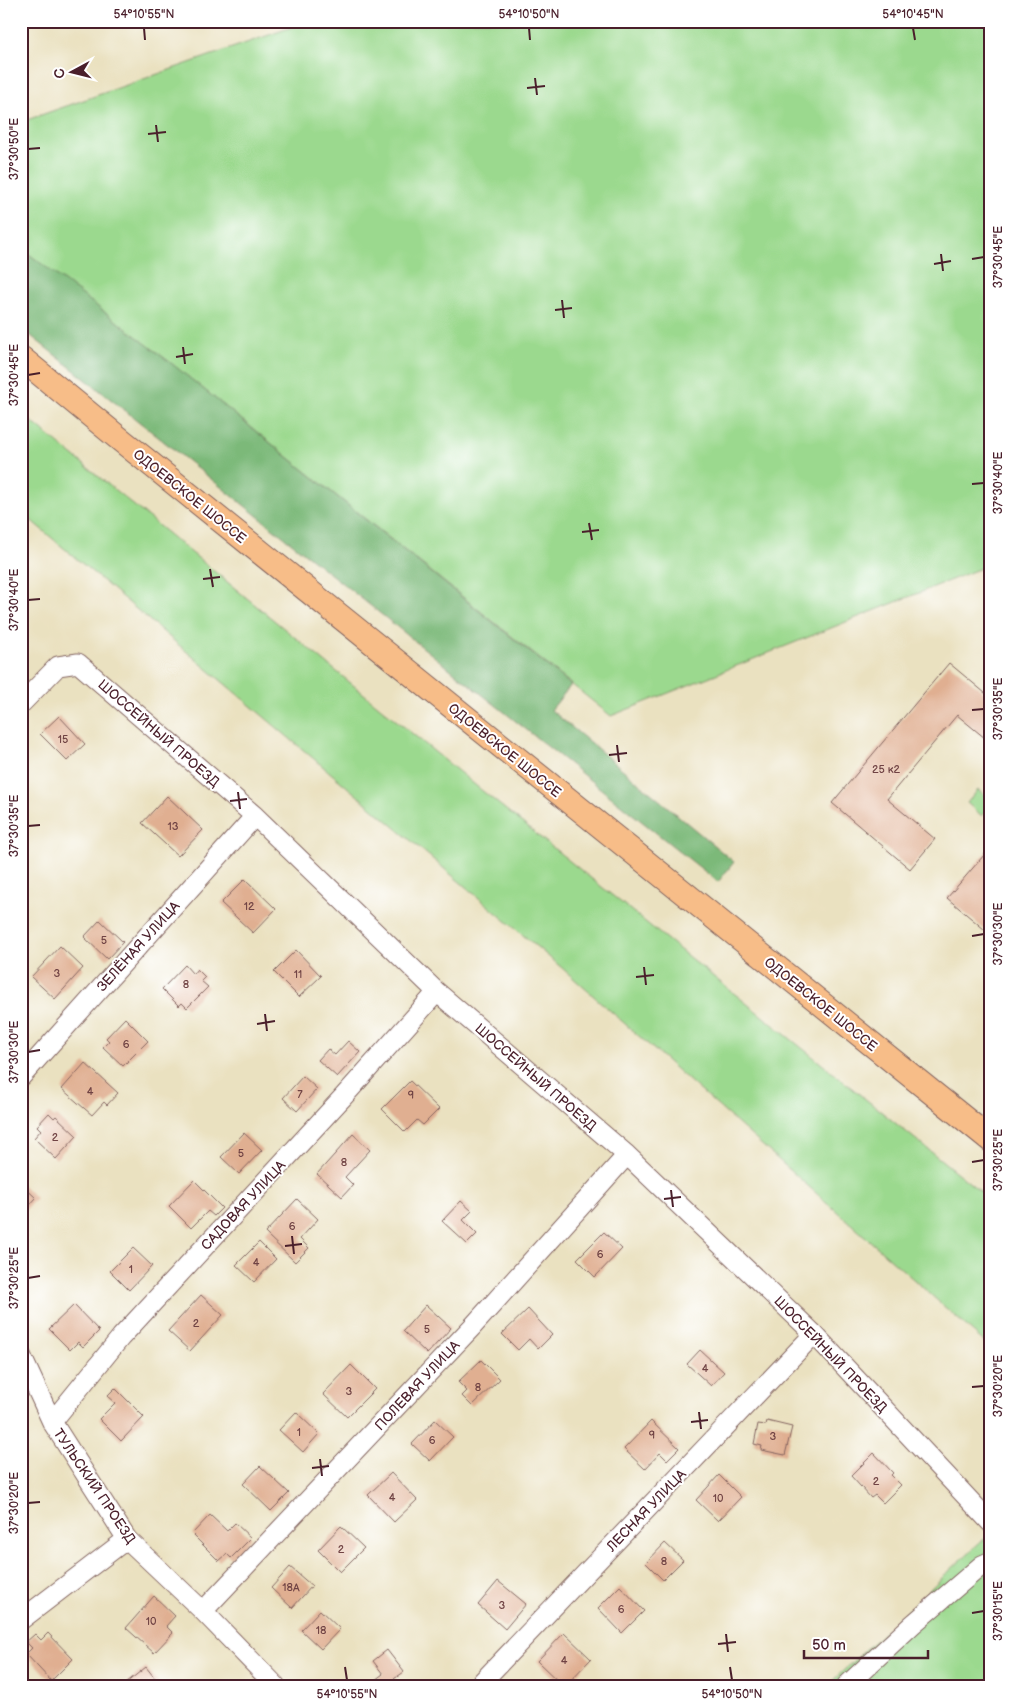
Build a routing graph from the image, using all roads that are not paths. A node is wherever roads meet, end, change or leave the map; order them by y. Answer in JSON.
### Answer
{"nodes":[{"id":1,"x":21,"y":358,"type":"edge"},
{"id":2,"x":21,"y":704,"type":"edge"},
{"id":3,"x":255,"y":816,"type":"junction"},
{"id":4,"x":437,"y":992,"type":"junction"},
{"id":5,"x":21,"y":1077,"type":"edge"},
{"id":6,"x":991,"y":1140,"type":"edge"},
{"id":7,"x":627,"y":1155,"type":"junction"},
{"id":8,"x":814,"y":1334,"type":"junction"},
{"id":9,"x":21,"y":1355,"type":"edge"},
{"id":10,"x":52,"y":1422,"type":"junction"},
{"id":11,"x":991,"y":1523,"type":"edge"},
{"id":12,"x":127,"y":1539,"type":"junction"},
{"id":13,"x":991,"y":1561,"type":"edge"},
{"id":14,"x":203,"y":1611,"type":"junction"},
{"id":15,"x":21,"y":1620,"type":"edge"},
{"id":16,"x":276,"y":1686,"type":"edge"},
{"id":17,"x":478,"y":1686,"type":"edge"},
{"id":18,"x":846,"y":1686,"type":"edge"}],
"edges":[{"from":1,"to":6,"type":"main road","name":"ОДОЕВСКОЕ ШОССЕ"},
{"from":2,"to":3,"type":"street","name":"ШОССЕЙНЫЙ ПРОЕЗД"},
{"from":3,"to":4,"type":"street","name":"ШОССЕЙНЫЙ ПРОЕЗД"},
{"from":3,"to":5,"type":"street","name":"ЗЕЛЁНАЯ УЛИЦА"},
{"from":4,"to":7,"type":"street","name":"ШОССЕЙНЫЙ ПРОЕЗД"},
{"from":4,"to":10,"type":"street","name":"САДОВАЯ УЛИЦА"},
{"from":7,"to":8,"type":"street","name":"ШОССЕЙНЫЙ ПРОЕЗД"},
{"from":7,"to":14,"type":"street","name":"ПОЛЕВАЯ УЛИЦА"},
{"from":8,"to":11,"type":"street","name":"ШОССЕЙНЫЙ ПРОЕЗД"},
{"from":8,"to":17,"type":"street","name":"ЛЕСНАЯ УЛИЦА"},
{"from":9,"to":10,"type":"street","name":"ТУЛЬСКИЙ ПРОЕЗД"},
{"from":10,"to":12,"type":"street","name":"ТУЛЬСКИЙ ПРОЕЗД"},
{"from":12,"to":14,"type":"street","name":"ТУЛЬСКИЙ ПРОЕЗД"},
{"from":12,"to":15,"type":"street"},
{"from":13,"to":18,"type":"street"},
{"from":14,"to":16,"type":"street","name":"ТУЛЬСКИЙ ПРОЕЗД"}]}
